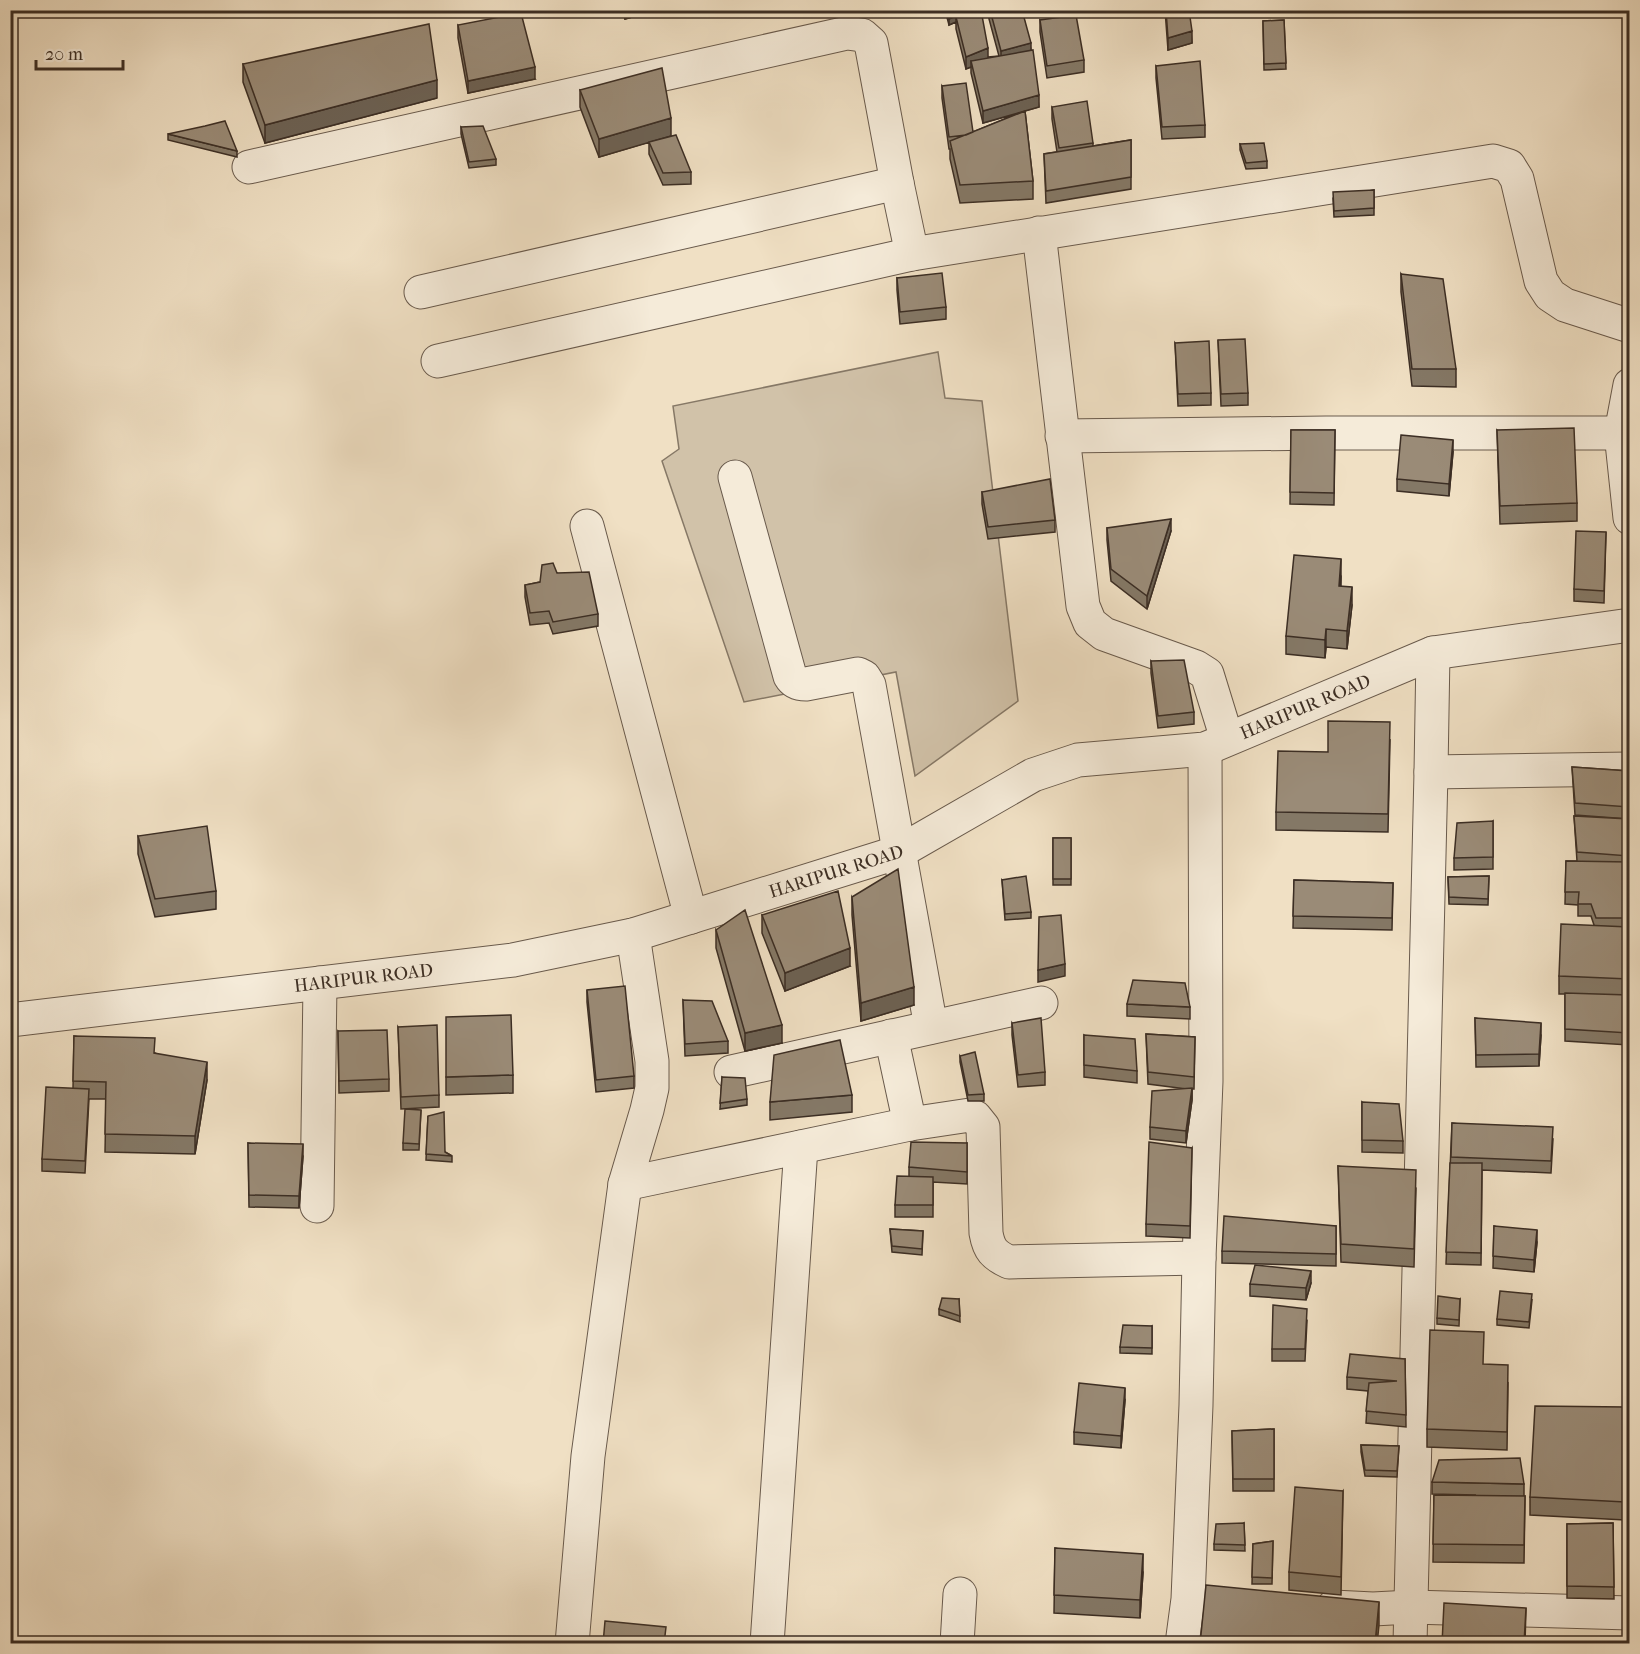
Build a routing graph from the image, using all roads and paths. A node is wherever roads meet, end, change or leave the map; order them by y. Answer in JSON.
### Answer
{"nodes":[{"id":1,"x":249,"y":167,"type":"dead end"},
{"id":2,"x":897,"y":183,"type":"junction"},
{"id":3,"x":1039,"y":233,"type":"junction"},
{"id":4,"x":912,"y":254,"type":"junction"},
{"id":5,"x":421,"y":292,"type":"dead end"},
{"id":6,"x":1629,"y":326,"type":"edge"},
{"id":7,"x":438,"y":361,"type":"dead end"},
{"id":8,"x":1629,"y":385,"type":"edge"},
{"id":9,"x":1621,"y":433,"type":"junction"},
{"id":10,"x":1062,"y":436,"type":"junction"},
{"id":11,"x":735,"y":477,"type":"dead end"},
{"id":12,"x":1629,"y":518,"type":"edge"},
{"id":13,"x":587,"y":526,"type":"dead end"},
{"id":14,"x":1629,"y":625,"type":"edge"},
{"id":15,"x":1432,"y":653,"type":"junction"},
{"id":16,"x":1216,"y":744,"type":"junction"},
{"id":17,"x":1629,"y":769,"type":"edge"},
{"id":18,"x":1431,"y":772,"type":"junction"},
{"id":19,"x":899,"y":852,"type":"junction"},
{"id":20,"x":691,"y":917,"type":"junction"},
{"id":21,"x":633,"y":935,"type":"junction"},
{"id":22,"x":320,"y":983,"type":"junction"},
{"id":23,"x":1041,"y":1003,"type":"dead end"},
{"id":24,"x":10,"y":1020,"type":"edge"},
{"id":25,"x":931,"y":1027,"type":"junction"},
{"id":26,"x":891,"y":1036,"type":"junction"},
{"id":27,"x":731,"y":1072,"type":"dead end"},
{"id":28,"x":909,"y":1124,"type":"junction"},
{"id":29,"x":801,"y":1147,"type":"junction"},
{"id":30,"x":625,"y":1184,"type":"junction"},
{"id":31,"x":317,"y":1206,"type":"dead end"},
{"id":32,"x":1199,"y":1258,"type":"junction"},
{"id":33,"x":960,"y":1594,"type":"dead end"},
{"id":34,"x":1305,"y":1606,"type":"edge"},
{"id":35,"x":1411,"y":1607,"type":"junction"},
{"id":36,"x":1629,"y":1613,"type":"edge"},
{"id":37,"x":572,"y":1644,"type":"edge"},
{"id":38,"x":767,"y":1644,"type":"edge"},
{"id":39,"x":957,"y":1644,"type":"edge"},
{"id":40,"x":1182,"y":1644,"type":"edge"},
{"id":41,"x":1410,"y":1644,"type":"edge"}],
"edges":[{"from":1,"to":2,"type":"street"},
{"from":2,"to":4,"type":"street"},
{"from":2,"to":5,"type":"street"},
{"from":3,"to":4,"type":"street"},
{"from":3,"to":6,"type":"street"},
{"from":3,"to":10,"type":"street"},
{"from":4,"to":7,"type":"street"},
{"from":8,"to":9,"type":"street"},
{"from":9,"to":10,"type":"street"},
{"from":9,"to":12,"type":"street"},
{"from":10,"to":16,"type":"street"},
{"from":11,"to":19,"type":"street"},
{"from":13,"to":20,"type":"street"},
{"from":14,"to":15,"type":"street","name":"HARIPUR ROAD"},
{"from":15,"to":16,"type":"street","name":"HARIPUR ROAD"},
{"from":15,"to":18,"type":"street"},
{"from":16,"to":19,"type":"street","name":"HARIPUR ROAD"},
{"from":16,"to":32,"type":"street"},
{"from":17,"to":18,"type":"street"},
{"from":18,"to":35,"type":"street"},
{"from":19,"to":20,"type":"street","name":"HARIPUR ROAD"},
{"from":19,"to":25,"type":"street"},
{"from":20,"to":21,"type":"street","name":"HARIPUR ROAD"},
{"from":21,"to":22,"type":"street","name":"HARIPUR ROAD"},
{"from":21,"to":30,"type":"street"},
{"from":22,"to":24,"type":"street","name":"HARIPUR ROAD"},
{"from":22,"to":31,"type":"street"},
{"from":23,"to":25,"type":"street"},
{"from":25,"to":26,"type":"street"},
{"from":26,"to":27,"type":"street"},
{"from":26,"to":28,"type":"street"},
{"from":28,"to":29,"type":"street"},
{"from":28,"to":32,"type":"street"},
{"from":29,"to":30,"type":"street"},
{"from":29,"to":38,"type":"street"},
{"from":30,"to":37,"type":"street"},
{"from":32,"to":40,"type":"street"},
{"from":33,"to":39,"type":"street"},
{"from":34,"to":35,"type":"street"},
{"from":35,"to":36,"type":"street"},
{"from":35,"to":41,"type":"street"}]}
